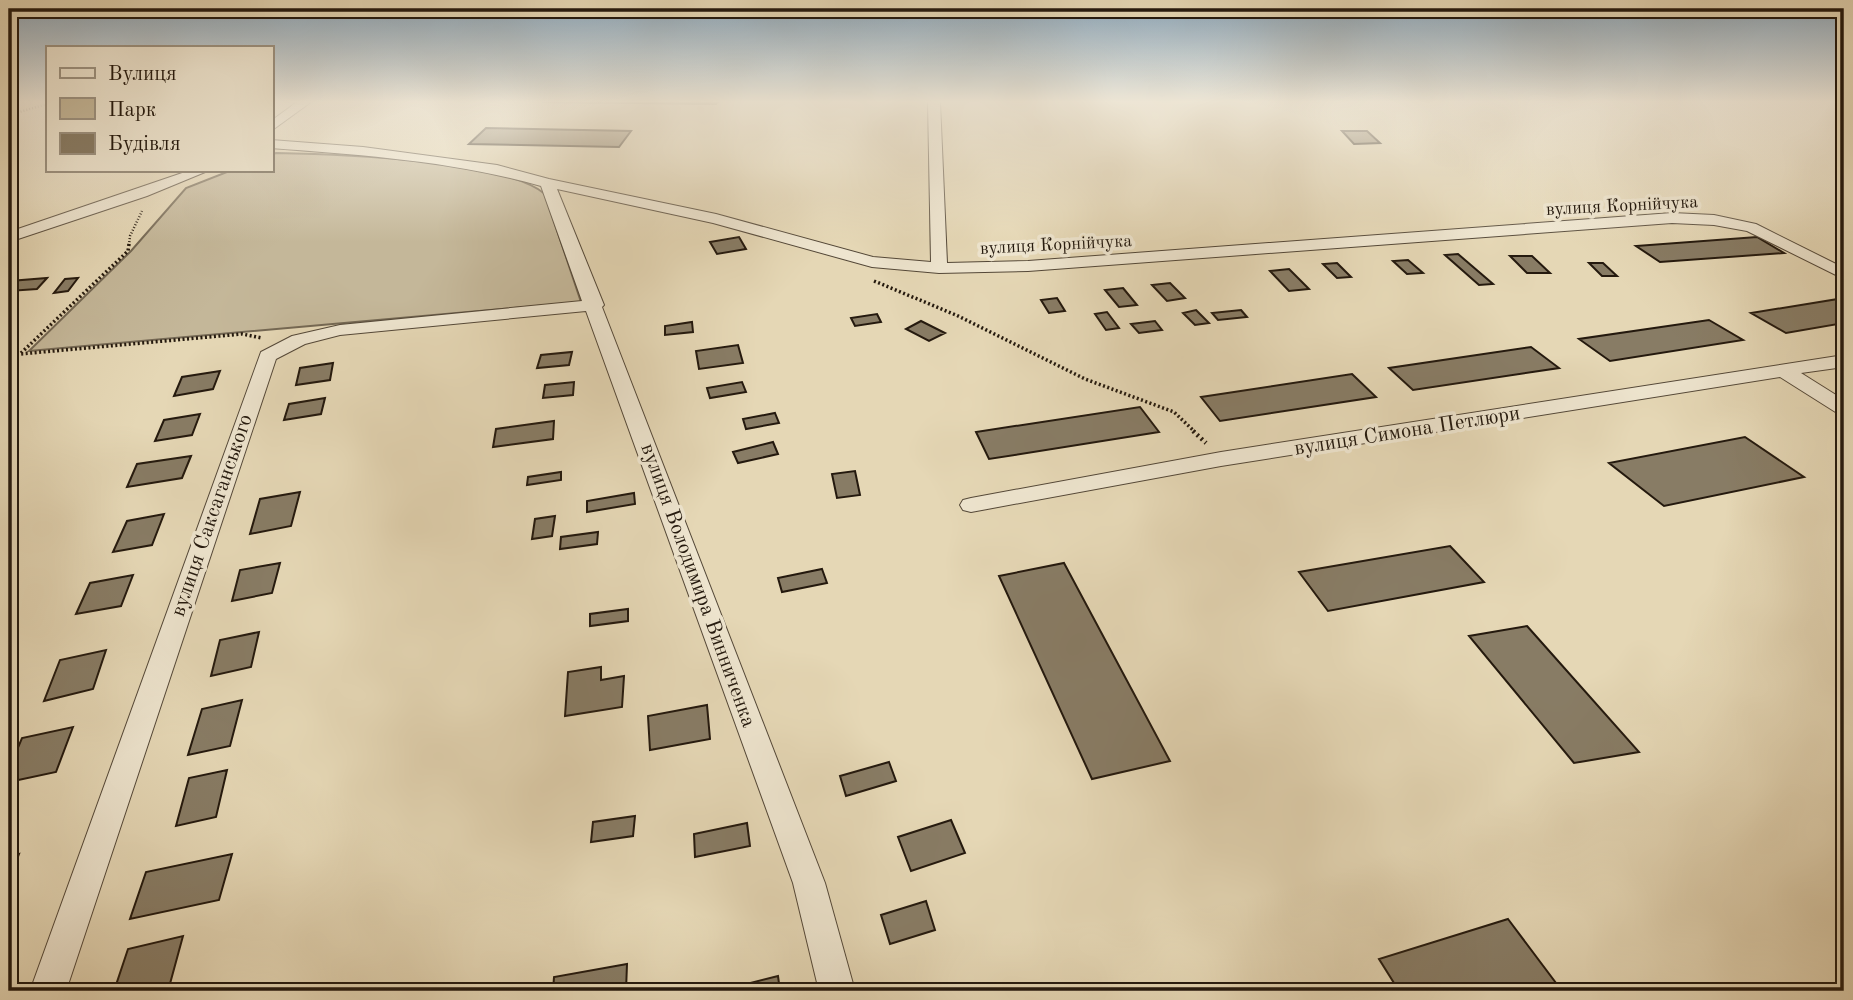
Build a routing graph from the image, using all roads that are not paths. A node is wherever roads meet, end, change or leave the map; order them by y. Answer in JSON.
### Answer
{"nodes":[{"id":1,"x":332,"y":149,"type":"edge"},
{"id":2,"x":935,"y":149,"type":"edge"},
{"id":3,"x":198,"y":172,"type":"edge"},
{"id":4,"x":547,"y":183,"type":"junction"},
{"id":5,"x":9,"y":237,"type":"edge"},
{"id":6,"x":939,"y":268,"type":"junction"},
{"id":7,"x":1844,"y":274,"type":"edge"},
{"id":8,"x":595,"y":304,"type":"junction"},
{"id":9,"x":1844,"y":361,"type":"edge"},
{"id":10,"x":1784,"y":371,"type":"junction"},
{"id":11,"x":1844,"y":409,"type":"edge"},
{"id":12,"x":971,"y":505,"type":"dead end"},
{"id":13,"x":48,"y":991,"type":"edge"},
{"id":14,"x":837,"y":991,"type":"edge"}],
"edges":[{"from":1,"to":4,"type":"street","name":"вулиця Корнійчука"},
{"from":2,"to":6,"type":"street"},
{"from":3,"to":5,"type":"street"},
{"from":4,"to":6,"type":"street","name":"вулиця Корнійчука"},
{"from":4,"to":8,"type":"street","name":"вулиця Володимира Винниченка"},
{"from":6,"to":7,"type":"street","name":"вулиця Корнійчука"},
{"from":8,"to":13,"type":"street","name":"вулиця Саксаганського"},
{"from":8,"to":14,"type":"street","name":"вулиця Володимира Винниченка"},
{"from":9,"to":10,"type":"street","name":"вулиця Симона Петлюри"},
{"from":10,"to":11,"type":"street"},
{"from":10,"to":12,"type":"street","name":"вулиця Симона Петлюри"}]}
